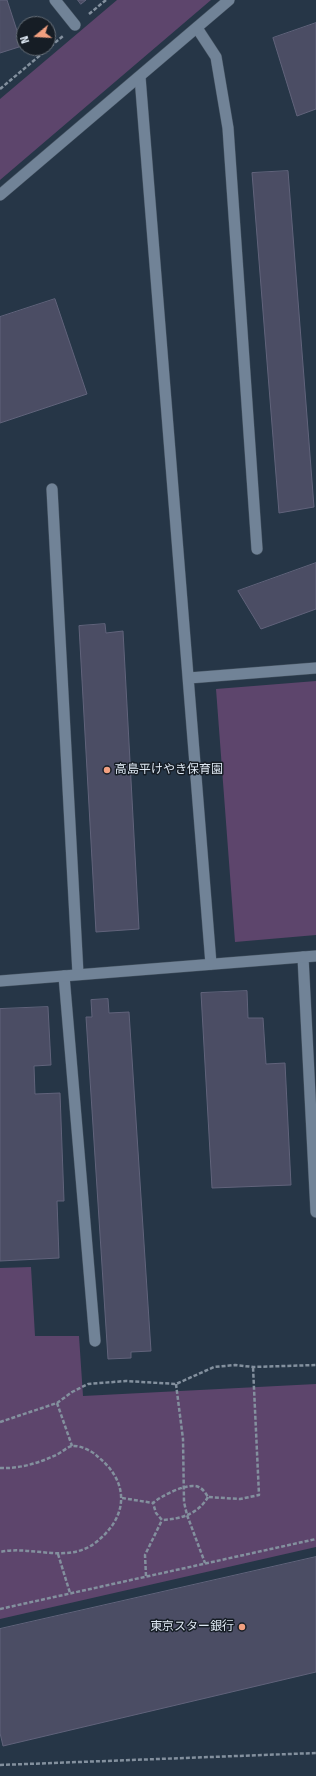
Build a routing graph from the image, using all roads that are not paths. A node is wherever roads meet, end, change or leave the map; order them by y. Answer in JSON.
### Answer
{"nodes":[{"id":1,"x":55,"y":0,"type":"edge"},
{"id":2,"x":229,"y":0,"type":"edge"},
{"id":3,"x":76,"y":25,"type":"road end"},
{"id":4,"x":196,"y":28,"type":"junction"},
{"id":5,"x":140,"y":77,"type":"junction"},
{"id":6,"x":0,"y":195,"type":"edge"},
{"id":7,"x":52,"y":489,"type":"dead end"},
{"id":8,"x":257,"y":549,"type":"dead end"},
{"id":9,"x":316,"y":668,"type":"edge"},
{"id":10,"x":189,"y":678,"type":"junction"},
{"id":11,"x":316,"y":956,"type":"edge"},
{"id":12,"x":303,"y":957,"type":"junction"},
{"id":13,"x":211,"y":964,"type":"junction"},
{"id":14,"x":78,"y":974,"type":"junction"},
{"id":15,"x":64,"y":976,"type":"junction"},
{"id":16,"x":0,"y":981,"type":"edge"},
{"id":17,"x":316,"y":1212,"type":"edge"},
{"id":18,"x":95,"y":1341,"type":"dead end"}],
"edges":[{"from":1,"to":3,"type":"street"},
{"from":2,"to":4,"type":"street"},
{"from":4,"to":5,"type":"street"},
{"from":4,"to":8,"type":"street"},
{"from":5,"to":6,"type":"street"},
{"from":5,"to":10,"type":"street"},
{"from":7,"to":14,"type":"street"},
{"from":9,"to":10,"type":"street"},
{"from":10,"to":13,"type":"street"},
{"from":11,"to":12,"type":"street"},
{"from":12,"to":13,"type":"street"},
{"from":12,"to":17,"type":"street"},
{"from":13,"to":14,"type":"street"},
{"from":14,"to":15,"type":"street"},
{"from":15,"to":16,"type":"street"},
{"from":15,"to":18,"type":"street"}]}
